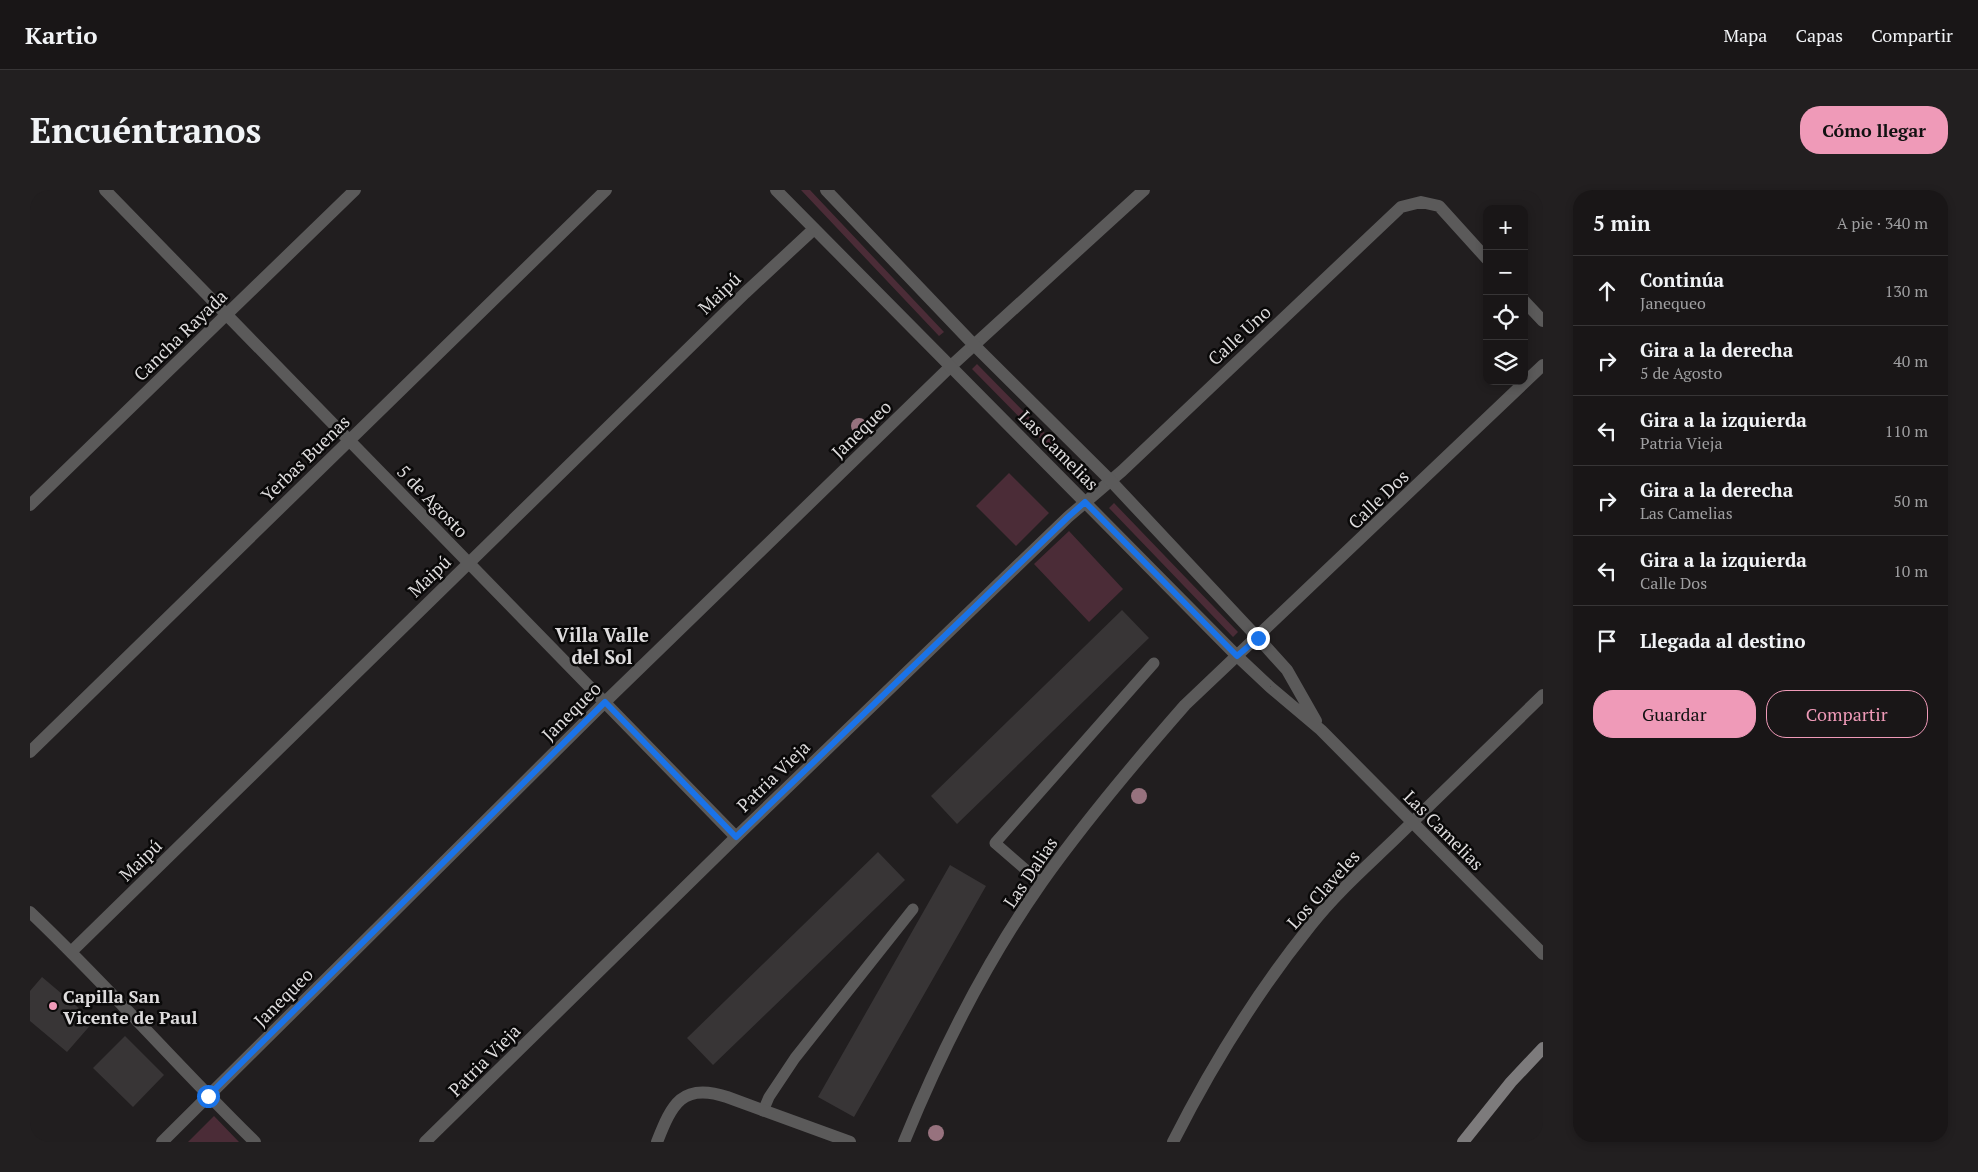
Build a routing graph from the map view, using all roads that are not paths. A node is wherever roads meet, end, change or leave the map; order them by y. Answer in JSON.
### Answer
{"nodes":[{"id":1,"x":105,"y":190,"type":"edge"},
{"id":2,"x":355,"y":190,"type":"edge"},
{"id":3,"x":606,"y":190,"type":"edge"},
{"id":4,"x":776,"y":190,"type":"edge"},
{"id":5,"x":826,"y":190,"type":"edge"},
{"id":6,"x":1144,"y":190,"type":"edge"},
{"id":7,"x":814,"y":229,"type":"junction"},
{"id":8,"x":1483,"y":255,"type":"edge"},
{"id":9,"x":1528,"y":305,"type":"edge"},
{"id":10,"x":226,"y":314,"type":"junction"},
{"id":11,"x":1543,"y":322,"type":"edge"},
{"id":12,"x":974,"y":345,"type":"junction"},
{"id":13,"x":1543,"y":365,"type":"edge"},
{"id":14,"x":950,"y":366,"type":"junction"},
{"id":15,"x":349,"y":440,"type":"junction"},
{"id":16,"x":1110,"y":480,"type":"junction"},
{"id":17,"x":1085,"y":502,"type":"junction"},
{"id":18,"x":30,"y":505,"type":"edge"},
{"id":19,"x":468,"y":562,"type":"junction"},
{"id":20,"x":1258,"y":638,"type":"junction"},
{"id":21,"x":1237,"y":656,"type":"junction"},
{"id":22,"x":1154,"y":663,"type":"dead end"},
{"id":23,"x":1543,"y":695,"type":"edge"},
{"id":24,"x":605,"y":702,"type":"junction"},
{"id":25,"x":1321,"y":730,"type":"junction"},
{"id":26,"x":30,"y":752,"type":"edge"},
{"id":27,"x":1412,"y":822,"type":"junction"},
{"id":28,"x":736,"y":837,"type":"junction"},
{"id":29,"x":1041,"y":883,"type":"junction"},
{"id":30,"x":913,"y":909,"type":"dead end"},
{"id":31,"x":30,"y":912,"type":"edge"},
{"id":32,"x":72,"y":952,"type":"junction"},
{"id":33,"x":1543,"y":954,"type":"edge"},
{"id":34,"x":1543,"y":1048,"type":"edge"},
{"id":35,"x":208,"y":1096,"type":"junction"},
{"id":36,"x":763,"y":1111,"type":"junction"},
{"id":37,"x":162,"y":1142,"type":"edge"},
{"id":38,"x":255,"y":1142,"type":"edge"},
{"id":39,"x":425,"y":1142,"type":"edge"},
{"id":40,"x":658,"y":1142,"type":"edge"},
{"id":41,"x":850,"y":1142,"type":"edge"},
{"id":42,"x":904,"y":1142,"type":"edge"},
{"id":43,"x":1173,"y":1142,"type":"edge"},
{"id":44,"x":1463,"y":1142,"type":"edge"}],
"edges":[{"from":1,"to":10,"type":"street","name":"5 de Agosto"},
{"from":2,"to":10,"type":"street","name":"Cancha Rayada"},
{"from":3,"to":15,"type":"street","name":"Yerbas Buenas"},
{"from":4,"to":7,"type":"street","name":"Las Camelias"},
{"from":5,"to":12,"type":"street","name":"Las Camelias"},
{"from":6,"to":12,"type":"street","name":"Janequeo"},
{"from":7,"to":14,"type":"street","name":"Las Camelias"},
{"from":7,"to":19,"type":"street","name":"Maipú"},
{"from":8,"to":16,"type":"street","name":"Calle Uno"},
{"from":9,"to":11,"type":"street"},
{"from":10,"to":15,"type":"street","name":"5 de Agosto"},
{"from":10,"to":18,"type":"street","name":"Cancha Rayada"},
{"from":12,"to":14,"type":"street","name":"Janequeo"},
{"from":12,"to":16,"type":"street","name":"Las Camelias"},
{"from":13,"to":20,"type":"street","name":"Calle Dos"},
{"from":14,"to":17,"type":"street","name":"Las Camelias"},
{"from":14,"to":24,"type":"street","name":"Janequeo"},
{"from":15,"to":19,"type":"street","name":"5 de Agosto"},
{"from":15,"to":26,"type":"street","name":"Yerbas Buenas"},
{"from":16,"to":17,"type":"street","name":"Calle Uno"},
{"from":16,"to":20,"type":"street","name":"Las Camelias"},
{"from":17,"to":21,"type":"street","name":"Las Camelias"},
{"from":17,"to":28,"type":"street","name":"Patria Vieja"},
{"from":19,"to":24,"type":"street","name":"5 de Agosto"},
{"from":19,"to":32,"type":"street","name":"Maipú"},
{"from":20,"to":21,"type":"street","name":"Calle Dos"},
{"from":20,"to":25,"type":"street","name":"Las Camelias"},
{"from":21,"to":25,"type":"street","name":"Las Camelias"},
{"from":21,"to":29,"type":"street","name":"Las Dalias"},
{"from":22,"to":29,"type":"lane"},
{"from":23,"to":27,"type":"street","name":"Los Claveles"},
{"from":24,"to":28,"type":"street","name":"5 de Agosto"},
{"from":24,"to":35,"type":"street","name":"Janequeo"},
{"from":25,"to":27,"type":"street","name":"Las Camelias"},
{"from":27,"to":33,"type":"street","name":"Las Camelias"},
{"from":27,"to":43,"type":"street","name":"Los Claveles"},
{"from":28,"to":39,"type":"street","name":"Patria Vieja"},
{"from":29,"to":42,"type":"street","name":"Las Dalias"},
{"from":30,"to":36,"type":"lane"},
{"from":31,"to":32,"type":"street"},
{"from":32,"to":35,"type":"street"},
{"from":34,"to":44,"type":"main road"},
{"from":35,"to":37,"type":"street","name":"Janequeo"},
{"from":35,"to":38,"type":"street"},
{"from":36,"to":40,"type":"street"},
{"from":36,"to":41,"type":"street"}]}
